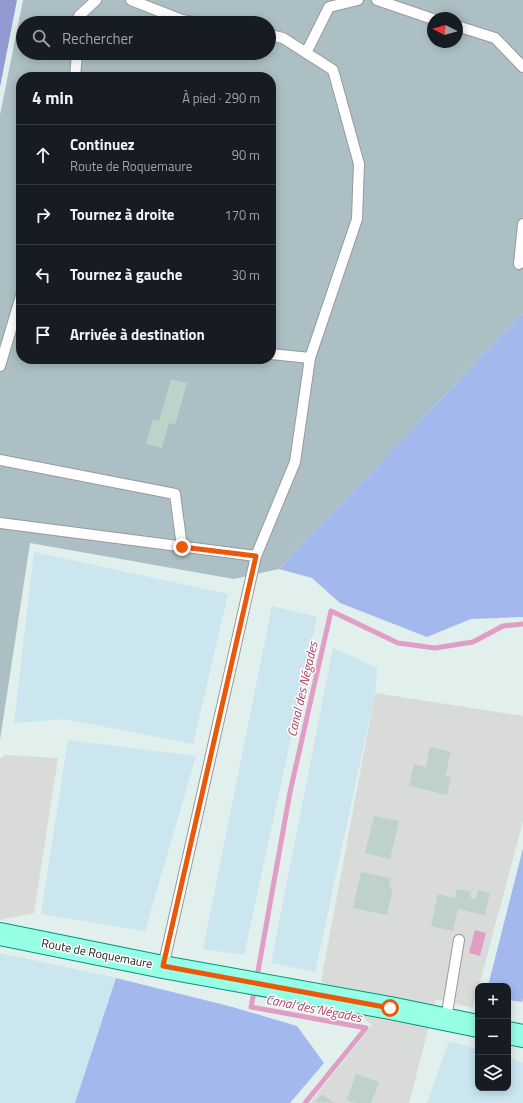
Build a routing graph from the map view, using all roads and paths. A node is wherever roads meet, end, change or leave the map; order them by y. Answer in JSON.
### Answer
{"nodes":[{"id":1,"x":96,"y":0,"type":"edge"},
{"id":2,"x":131,"y":0,"type":"edge"},
{"id":3,"x":358,"y":0,"type":"edge"},
{"id":4,"x":377,"y":0,"type":"edge"},
{"id":5,"x":79,"y":16,"type":"edge"},
{"id":6,"x":172,"y":16,"type":"edge"},
{"id":7,"x":427,"y":17,"type":"edge"},
{"id":8,"x":463,"y":28,"type":"edge"},
{"id":9,"x":276,"y":36,"type":"edge"},
{"id":10,"x":306,"y":53,"type":"junction"},
{"id":11,"x":76,"y":60,"type":"edge"},
{"id":12,"x":523,"y":67,"type":"edge"},
{"id":13,"x":75,"y":72,"type":"edge"},
{"id":14,"x":523,"y":224,"type":"edge"},
{"id":15,"x":519,"y":264,"type":"dead end"},
{"id":16,"x":16,"y":313,"type":"edge"},
{"id":17,"x":276,"y":355,"type":"edge"},
{"id":18,"x":310,"y":358,"type":"junction"},
{"id":19,"x":0,"y":366,"type":"edge"},
{"id":20,"x":0,"y":460,"type":"edge"},
{"id":21,"x":0,"y":523,"type":"edge"},
{"id":22,"x":182,"y":547,"type":"junction"},
{"id":23,"x":256,"y":556,"type":"junction"},
{"id":24,"x":0,"y":934,"type":"edge"},
{"id":25,"x":459,"y":940,"type":"dead end"},
{"id":26,"x":163,"y":966,"type":"junction"},
{"id":27,"x":446,"y":1019,"type":"junction"},
{"id":28,"x":475,"y":1025,"type":"edge"},
{"id":29,"x":511,"y":1034,"type":"edge"},
{"id":30,"x":523,"y":1036,"type":"edge"}],
"edges":[{"from":1,"to":5,"type":"lane"},
{"from":2,"to":6,"type":"lane"},
{"from":3,"to":10,"type":"lane"},
{"from":4,"to":7,"type":"lane"},
{"from":8,"to":12,"type":"lane"},
{"from":9,"to":10,"type":"lane"},
{"from":10,"to":18,"type":"lane"},
{"from":11,"to":13,"type":"lane"},
{"from":14,"to":15,"type":"lane"},
{"from":16,"to":19,"type":"lane"},
{"from":17,"to":18,"type":"lane"},
{"from":18,"to":23,"type":"lane"},
{"from":20,"to":22,"type":"lane"},
{"from":21,"to":22,"type":"lane"},
{"from":22,"to":23,"type":"lane"},
{"from":23,"to":26,"type":"lane"},
{"from":24,"to":26,"type":"main road","name":"Route de Roquemaure"},
{"from":25,"to":27,"type":"lane"},
{"from":26,"to":27,"type":"main road","name":"Route de Roquemaure"},
{"from":27,"to":28,"type":"main road","name":"Route de Roquemaure"},
{"from":29,"to":30,"type":"main road"}]}
